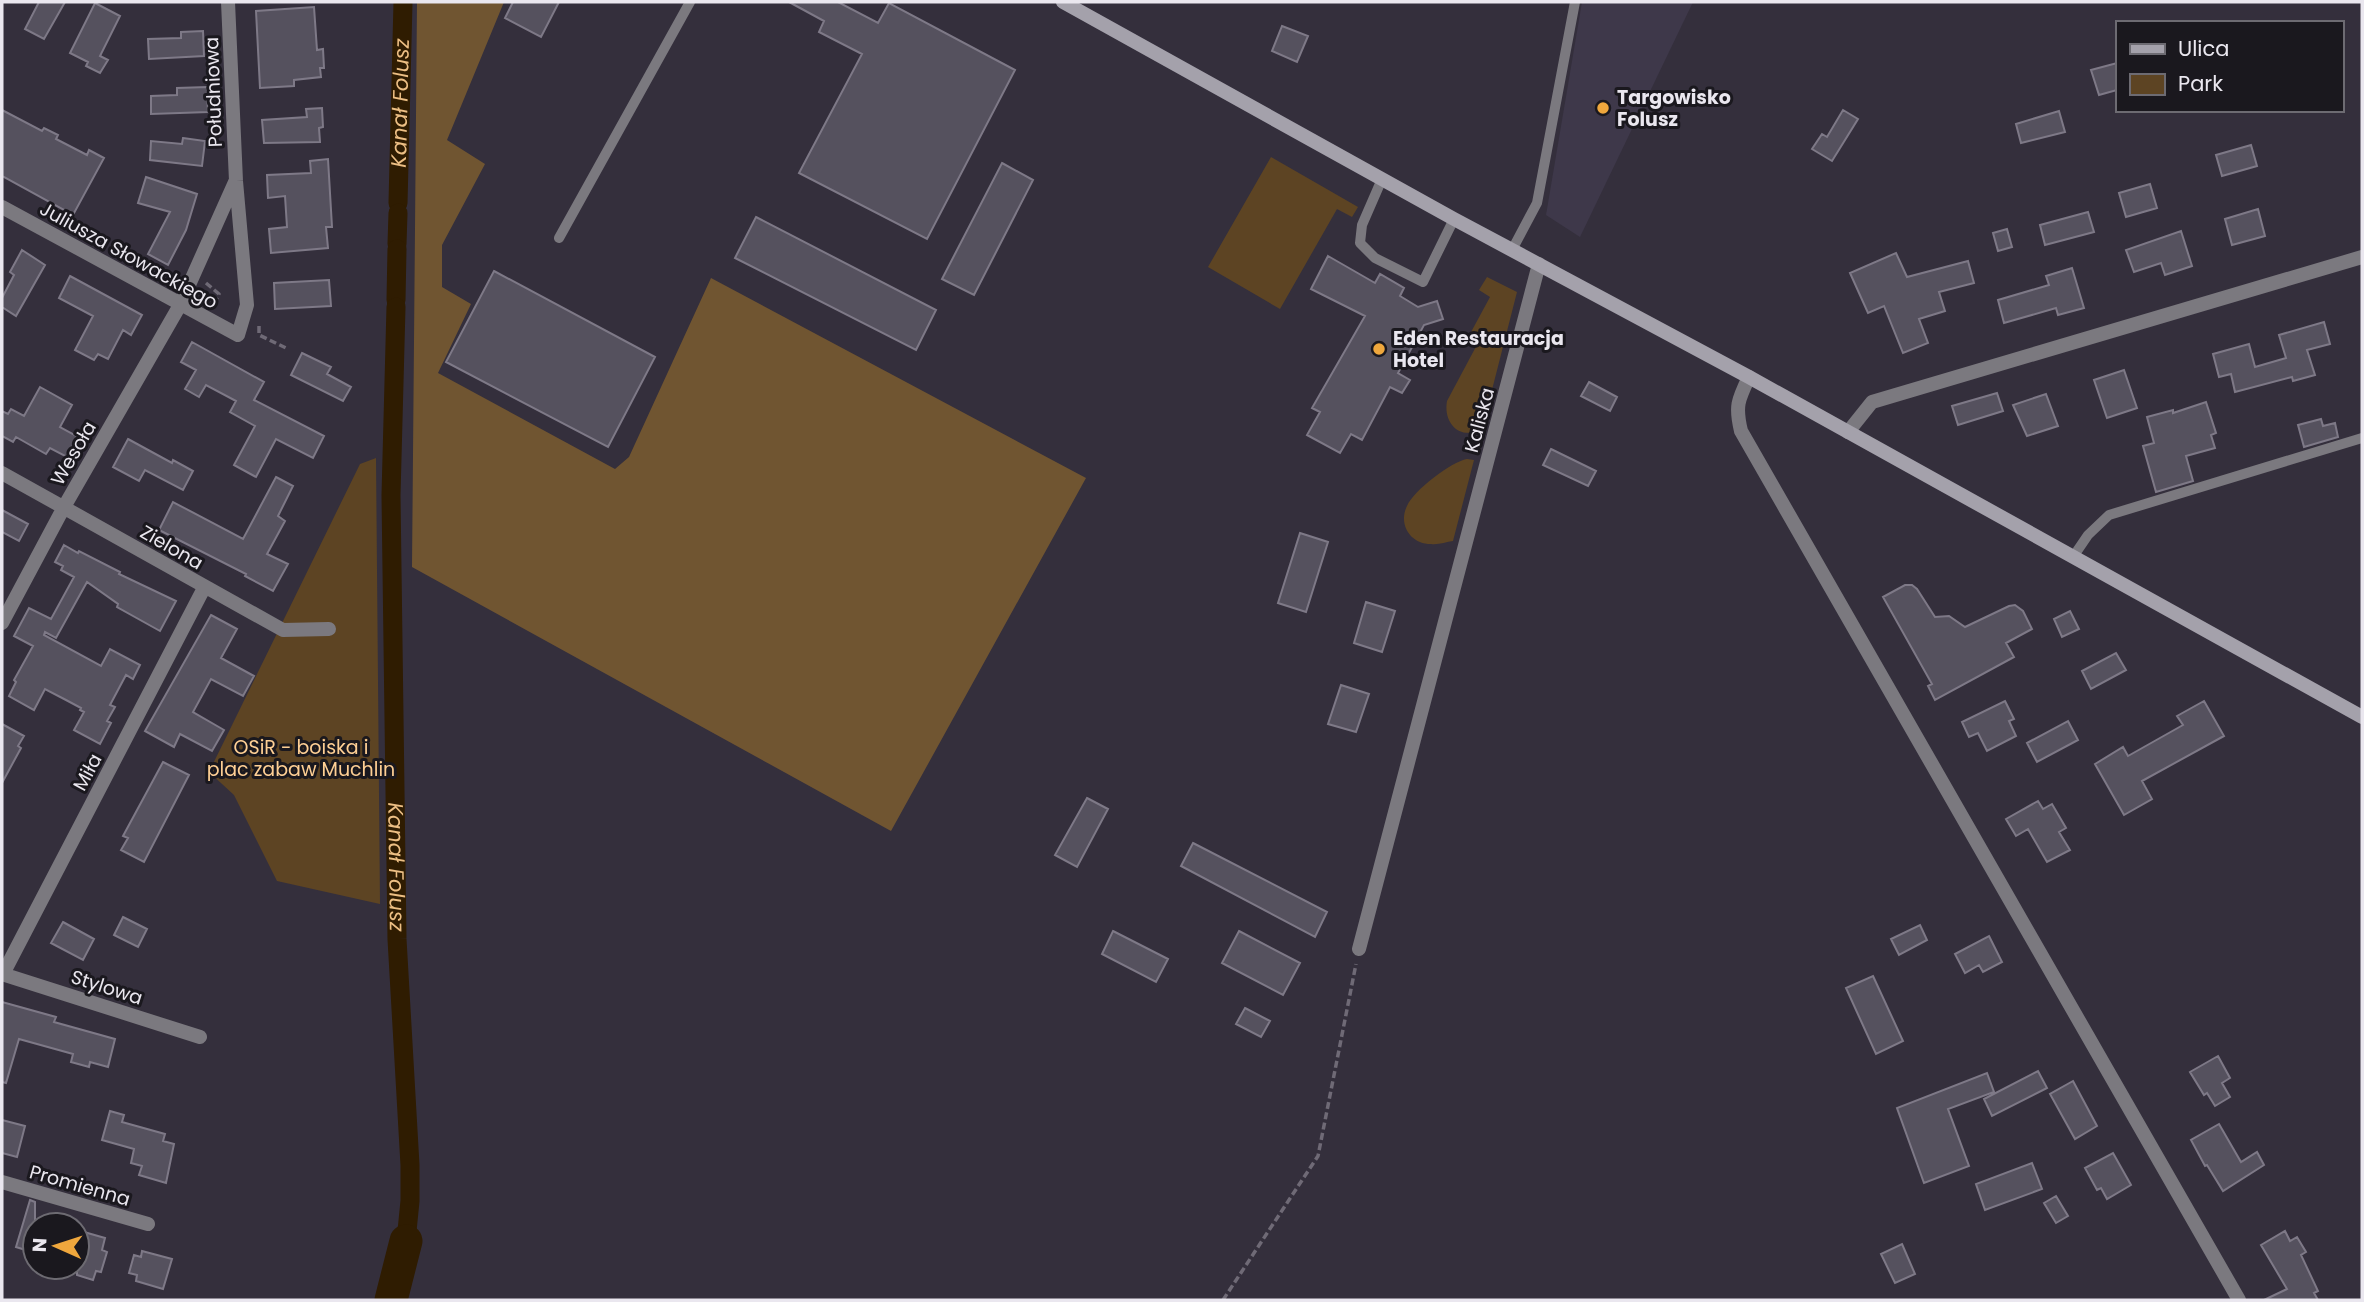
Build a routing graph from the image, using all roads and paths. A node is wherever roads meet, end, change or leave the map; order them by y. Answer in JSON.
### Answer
{"nodes":[{"id":1,"x":228,"y":2,"type":"edge"},
{"id":2,"x":690,"y":2,"type":"edge"},
{"id":3,"x":1063,"y":2,"type":"edge"},
{"id":4,"x":1575,"y":2,"type":"edge"},
{"id":5,"x":1382,"y":179,"type":"junction"},
{"id":6,"x":236,"y":181,"type":"junction"},
{"id":7,"x":2,"y":207,"type":"edge"},
{"id":8,"x":1454,"y":219,"type":"junction"},
{"id":9,"x":559,"y":238,"type":"dead end"},
{"id":10,"x":1511,"y":250,"type":"junction"},
{"id":11,"x":2362,"y":257,"type":"edge"},
{"id":12,"x":1539,"y":264,"type":"junction"},
{"id":13,"x":194,"y":273,"type":"junction"},
{"id":14,"x":180,"y":305,"type":"junction"},
{"id":15,"x":207,"y":319,"type":"junction"},
{"id":16,"x":238,"y":335,"type":"joint"},
{"id":17,"x":1749,"y":377,"type":"junction"},
{"id":18,"x":1848,"y":432,"type":"junction"},
{"id":19,"x":2362,"y":438,"type":"edge"},
{"id":20,"x":2,"y":474,"type":"edge"},
{"id":21,"x":64,"y":507,"type":"junction"},
{"id":22,"x":2073,"y":557,"type":"junction"},
{"id":23,"x":205,"y":588,"type":"junction"},
{"id":24,"x":2,"y":622,"type":"edge"},
{"id":25,"x":329,"y":629,"type":"dead end"},
{"id":26,"x":2362,"y":717,"type":"edge"},
{"id":27,"x":1359,"y":949,"type":"joint"},
{"id":28,"x":2,"y":974,"type":"edge"},
{"id":29,"x":200,"y":1037,"type":"dead end"},
{"id":30,"x":2,"y":1182,"type":"edge"},
{"id":31,"x":148,"y":1224,"type":"dead end"},
{"id":32,"x":1223,"y":1300,"type":"edge"},
{"id":33,"x":2239,"y":1300,"type":"edge"}],
"edges":[{"from":1,"to":6,"type":"street","name":"Południowa"},
{"from":2,"to":9,"type":"lane"},
{"from":3,"to":5,"type":"main road"},
{"from":4,"to":10,"type":"lane"},
{"from":5,"to":8,"type":"main road"},
{"from":5,"to":8,"type":"lane"},
{"from":6,"to":13,"type":"street","name":"Południowa"},
{"from":6,"to":16,"type":"street","name":"Południowa"},
{"from":7,"to":14,"type":"street","name":"Juliusza Słowackiego"},
{"from":8,"to":10,"type":"main road"},
{"from":10,"to":12,"type":"main road"},
{"from":11,"to":18,"type":"street"},
{"from":12,"to":17,"type":"main road"},
{"from":12,"to":27,"type":"street","name":"Kaliska"},
{"from":13,"to":14,"type":"street","name":"Południowa"},
{"from":13,"to":15,"type":"path"},
{"from":14,"to":15,"type":"street","name":"Juliusza Słowackiego"},
{"from":14,"to":21,"type":"street","name":"Wesoła"},
{"from":15,"to":16,"type":"street","name":"Juliusza Słowackiego"},
{"from":17,"to":18,"type":"main road"},
{"from":17,"to":33,"type":"street"},
{"from":18,"to":22,"type":"main road"},
{"from":19,"to":22,"type":"lane"},
{"from":20,"to":21,"type":"street","name":"Zielona"},
{"from":21,"to":23,"type":"street","name":"Zielona"},
{"from":21,"to":24,"type":"street","name":"Wesoła"},
{"from":22,"to":26,"type":"main road"},
{"from":23,"to":25,"type":"street","name":"Zielona"},
{"from":23,"to":28,"type":"street","name":"Miła"},
{"from":27,"to":32,"type":"path"},
{"from":28,"to":29,"type":"street","name":"Stylowa"},
{"from":30,"to":31,"type":"street","name":"Promienna"}]}
